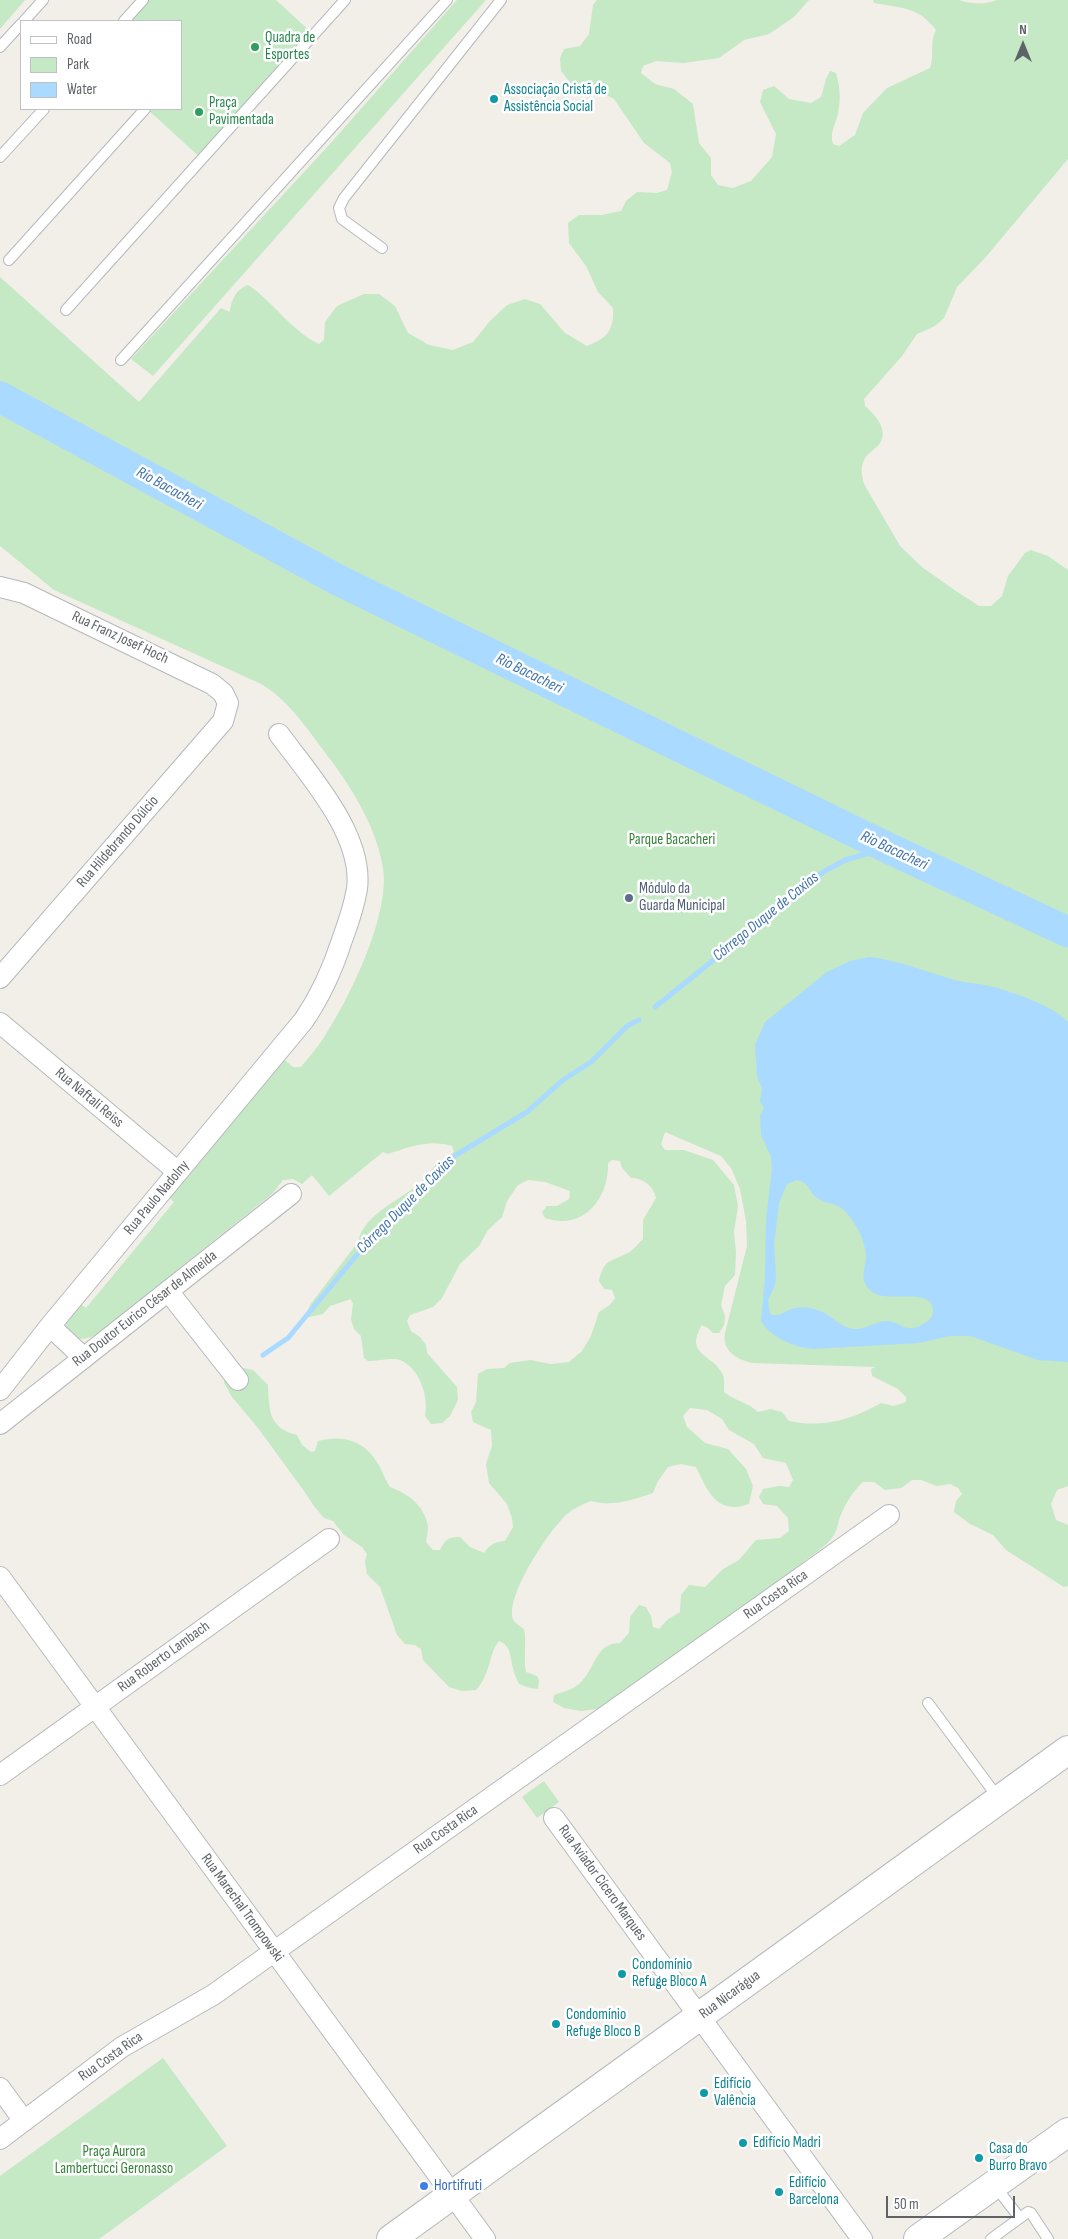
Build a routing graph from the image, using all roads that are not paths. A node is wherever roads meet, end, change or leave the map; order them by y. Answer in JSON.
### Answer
{"nodes":[{"id":1,"x":43,"y":0,"type":"edge"},
{"id":2,"x":143,"y":0,"type":"edge"},
{"id":3,"x":345,"y":0,"type":"edge"},
{"id":4,"x":447,"y":0,"type":"edge"},
{"id":5,"x":501,"y":0,"type":"edge"},
{"id":6,"x":24,"y":20,"type":"edge"},
{"id":7,"x":125,"y":20,"type":"edge"},
{"id":8,"x":20,"y":24,"type":"edge"},
{"id":9,"x":0,"y":47,"type":"edge"},
{"id":10,"x":43,"y":110,"type":"edge"},
{"id":11,"x":144,"y":110,"type":"edge"},
{"id":12,"x":0,"y":157,"type":"edge"},
{"id":13,"x":382,"y":248,"type":"dead end"},
{"id":14,"x":9,"y":260,"type":"dead end"},
{"id":15,"x":66,"y":310,"type":"dead end"},
{"id":16,"x":121,"y":360,"type":"dead end"},
{"id":17,"x":2,"y":587,"type":"edge"},
{"id":18,"x":228,"y":703,"type":"joint"},
{"id":19,"x":279,"y":734,"type":"dead end"},
{"id":20,"x":0,"y":978,"type":"edge"},
{"id":21,"x":0,"y":1024,"type":"edge"},
{"id":22,"x":178,"y":1172,"type":"junction"},
{"id":23,"x":291,"y":1194,"type":"dead end"},
{"id":24,"x":168,"y":1291,"type":"junction"},
{"id":25,"x":50,"y":1326,"type":"junction"},
{"id":26,"x":84,"y":1358,"type":"junction"},
{"id":27,"x":238,"y":1380,"type":"dead end"},
{"id":28,"x":0,"y":1390,"type":"edge"},
{"id":29,"x":0,"y":1424,"type":"edge"},
{"id":30,"x":889,"y":1515,"type":"dead end"},
{"id":31,"x":329,"y":1539,"type":"dead end"},
{"id":32,"x":0,"y":1577,"type":"edge"},
{"id":33,"x":928,"y":1703,"type":"dead end"},
{"id":34,"x":95,"y":1707,"type":"junction"},
{"id":35,"x":1068,"y":1750,"type":"edge"},
{"id":36,"x":0,"y":1775,"type":"edge"},
{"id":37,"x":999,"y":1800,"type":"junction"},
{"id":38,"x":554,"y":1818,"type":"dead end"},
{"id":39,"x":274,"y":1952,"type":"junction"},
{"id":40,"x":699,"y":2016,"type":"junction"},
{"id":41,"x":0,"y":2088,"type":"edge"},
{"id":42,"x":24,"y":2121,"type":"junction"},
{"id":43,"x":1068,"y":2132,"type":"edge"},
{"id":44,"x":0,"y":2139,"type":"edge"},
{"id":45,"x":994,"y":2184,"type":"junction"},
{"id":46,"x":453,"y":2195,"type":"junction"},
{"id":47,"x":1019,"y":2217,"type":"junction"},
{"id":48,"x":391,"y":2239,"type":"edge"},
{"id":49,"x":485,"y":2239,"type":"edge"},
{"id":50,"x":862,"y":2239,"type":"edge"},
{"id":51,"x":918,"y":2239,"type":"edge"},
{"id":52,"x":991,"y":2239,"type":"edge"},
{"id":53,"x":1048,"y":2239,"type":"edge"}],
"edges":[{"from":1,"to":6,"type":"lane"},
{"from":2,"to":7,"type":"lane"},
{"from":3,"to":15,"type":"lane"},
{"from":4,"to":16,"type":"lane"},
{"from":5,"to":13,"type":"lane"},
{"from":8,"to":9,"type":"lane"},
{"from":10,"to":12,"type":"lane"},
{"from":11,"to":14,"type":"lane"},
{"from":17,"to":18,"type":"street","name":"Rua Franz Josef Hoch"},
{"from":18,"to":20,"type":"street","name":"Rua Hildebrando Dúlcio"},
{"from":19,"to":22,"type":"street","name":"Rua Paulo Nadolny"},
{"from":21,"to":22,"type":"street","name":"Rua Naftali Reiss"},
{"from":22,"to":25,"type":"street","name":"Rua Paulo Nadolny"},
{"from":23,"to":24,"type":"street","name":"Rua Doutor Eurico César de Almeida"},
{"from":24,"to":26,"type":"street","name":"Rua Doutor Eurico César de Almeida"},
{"from":24,"to":27,"type":"street"},
{"from":25,"to":26,"type":"street"},
{"from":25,"to":28,"type":"street","name":"Rua Paulo Nadolny"},
{"from":26,"to":29,"type":"street","name":"Rua Doutor Eurico César de Almeida"},
{"from":30,"to":39,"type":"street","name":"Rua Costa Rica"},
{"from":31,"to":34,"type":"street","name":"Rua Roberto Lambach"},
{"from":32,"to":34,"type":"street","name":"Rua Marechal Trompowski"},
{"from":33,"to":37,"type":"lane"},
{"from":34,"to":36,"type":"street","name":"Rua Roberto Lambach"},
{"from":34,"to":39,"type":"street","name":"Rua Marechal Trompowski"},
{"from":35,"to":37,"type":"main road","name":"Rua Nicarágua"},
{"from":37,"to":40,"type":"main road","name":"Rua Nicarágua"},
{"from":38,"to":40,"type":"street","name":"Rua Aviador Cícero Marques"},
{"from":39,"to":42,"type":"street","name":"Rua Costa Rica"},
{"from":39,"to":46,"type":"street","name":"Rua Marechal Trompowski"},
{"from":40,"to":46,"type":"main road","name":"Rua Nicarágua"},
{"from":40,"to":50,"type":"street","name":"Rua Aviador Cícero Marques"},
{"from":41,"to":42,"type":"street"},
{"from":42,"to":44,"type":"street","name":"Rua Costa Rica"},
{"from":43,"to":45,"type":"main road"},
{"from":45,"to":47,"type":"lane"},
{"from":45,"to":51,"type":"main road"},
{"from":46,"to":48,"type":"main road","name":"Rua Nicarágua"},
{"from":46,"to":49,"type":"street","name":"Rua Marechal Trompowski"},
{"from":47,"to":52,"type":"lane"},
{"from":47,"to":53,"type":"lane"}]}
